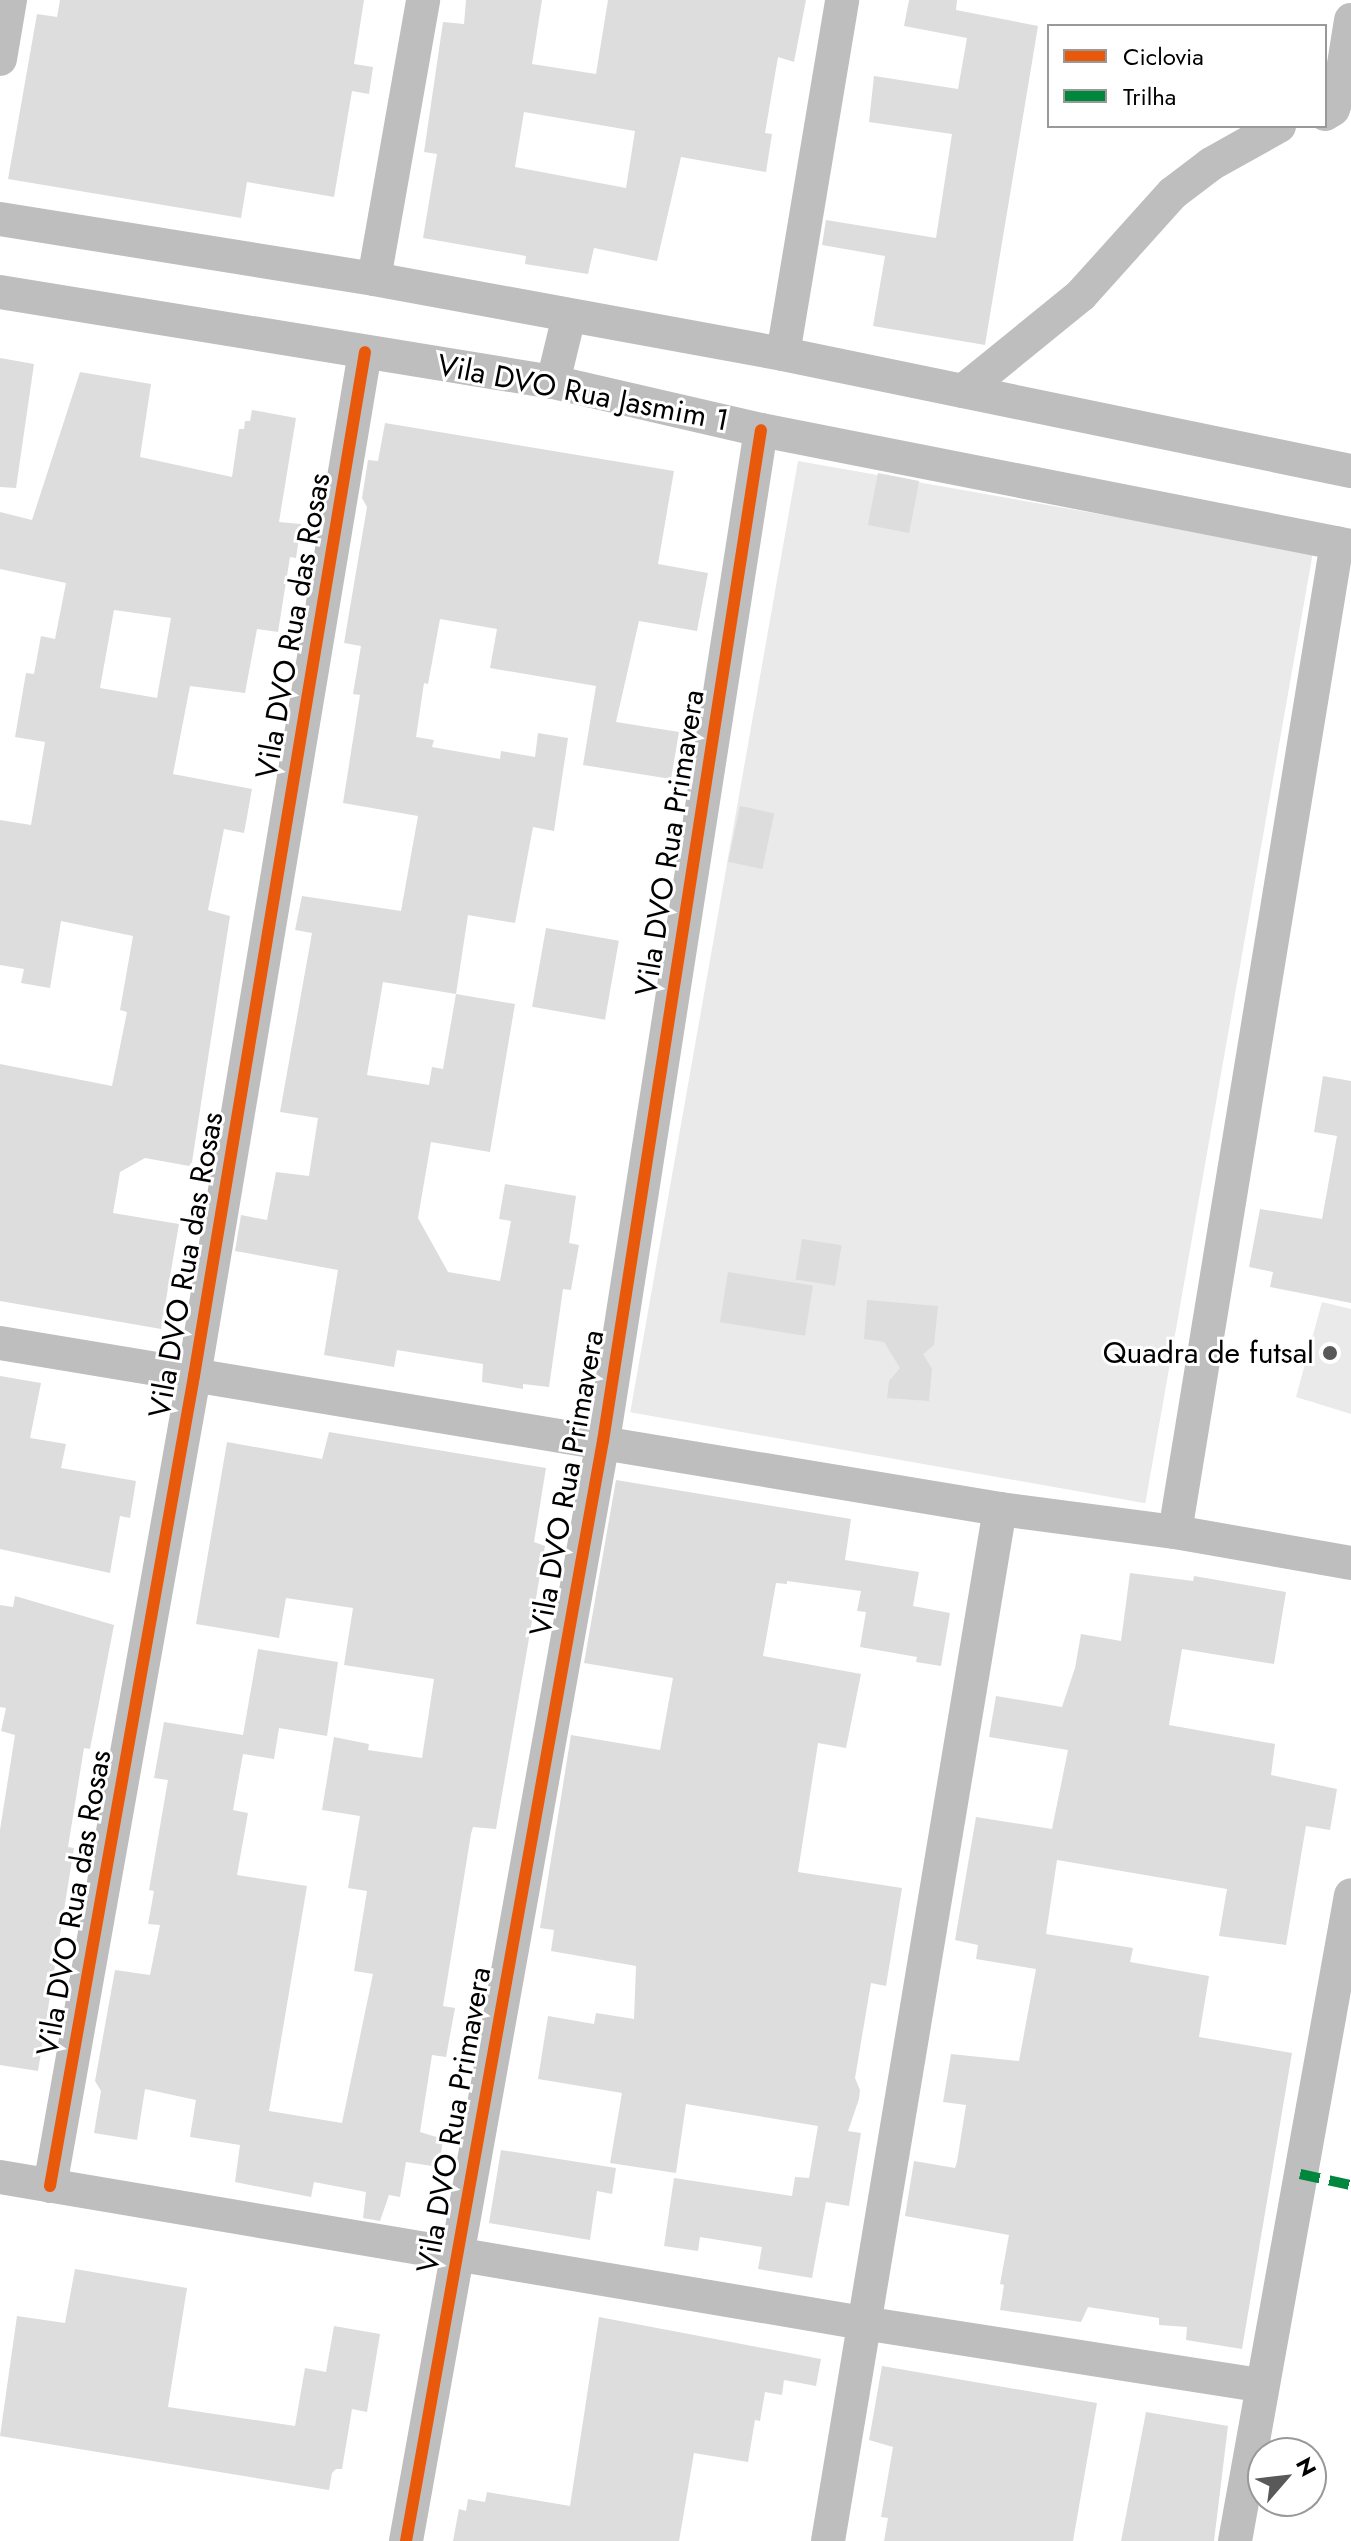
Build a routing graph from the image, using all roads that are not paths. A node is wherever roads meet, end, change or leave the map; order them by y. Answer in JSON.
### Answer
{"nodes":[{"id":1,"x":10,"y":0,"type":"edge"},
{"id":2,"x":423,"y":0,"type":"edge"},
{"id":3,"x":842,"y":0,"type":"edge"},
{"id":4,"x":1351,"y":20,"type":"edge"},
{"id":5,"x":0,"y":59,"type":"edge"},
{"id":6,"x":1327,"y":113,"type":"edge"},
{"id":7,"x":1275,"y":128,"type":"edge"},
{"id":8,"x":0,"y":219,"type":"edge"},
{"id":9,"x":374,"y":279,"type":"junction"},
{"id":10,"x":0,"y":292,"type":"edge"},
{"id":11,"x":569,"y":316,"type":"junction"},
{"id":12,"x":365,"y":352,"type":"junction"},
{"id":13,"x":783,"y":354,"type":"junction"},
{"id":14,"x":553,"y":382,"type":"junction"},
{"id":15,"x":963,"y":391,"type":"junction"},
{"id":16,"x":761,"y":430,"type":"junction"},
{"id":17,"x":1351,"y":471,"type":"edge"},
{"id":18,"x":1344,"y":545,"type":"edge"},
{"id":19,"x":0,"y":1343,"type":"edge"},
{"id":20,"x":194,"y":1376,"type":"junction"},
{"id":21,"x":603,"y":1441,"type":"junction"},
{"id":22,"x":1000,"y":1509,"type":"junction"},
{"id":23,"x":1175,"y":1532,"type":"junction"},
{"id":24,"x":1351,"y":1563,"type":"edge"},
{"id":25,"x":1351,"y":1895,"type":"edge"},
{"id":26,"x":0,"y":2177,"type":"edge"},
{"id":27,"x":50,"y":2186,"type":"junction"},
{"id":28,"x":457,"y":2252,"type":"junction"},
{"id":29,"x":863,"y":2323,"type":"junction"},
{"id":30,"x":1261,"y":2385,"type":"junction"},
{"id":31,"x":406,"y":2541,"type":"edge"},
{"id":32,"x":828,"y":2541,"type":"edge"},
{"id":33,"x":1235,"y":2541,"type":"edge"}],
"edges":[{"from":1,"to":5,"type":"street"},
{"from":2,"to":9,"type":"street"},
{"from":3,"to":13,"type":"street"},
{"from":4,"to":6,"type":"street"},
{"from":7,"to":15,"type":"street"},
{"from":8,"to":9,"type":"street"},
{"from":9,"to":11,"type":"street"},
{"from":10,"to":12,"type":"street","name":"Vila DVO Rua Jasmim 1"},
{"from":11,"to":13,"type":"street"},
{"from":11,"to":14,"type":"street"},
{"from":12,"to":14,"type":"street","name":"Vila DVO Rua Jasmim 1"},
{"from":12,"to":20,"type":"street","name":"Vila DVO Rua das Rosas"},
{"from":13,"to":15,"type":"street"},
{"from":14,"to":16,"type":"street","name":"Vila DVO Rua Jasmim 1"},
{"from":15,"to":17,"type":"street"},
{"from":16,"to":18,"type":"street","name":"Vila DVO Rua Jasmim 1"},
{"from":16,"to":21,"type":"street","name":"Vila DVO Rua Primavera"},
{"from":18,"to":23,"type":"street"},
{"from":19,"to":20,"type":"street"},
{"from":20,"to":21,"type":"street"},
{"from":20,"to":27,"type":"street","name":"Vila DVO Rua das Rosas"},
{"from":21,"to":22,"type":"street"},
{"from":21,"to":28,"type":"street","name":"Vila DVO Rua Primavera"},
{"from":22,"to":23,"type":"street"},
{"from":22,"to":29,"type":"street"},
{"from":23,"to":24,"type":"street"},
{"from":25,"to":30,"type":"street"},
{"from":26,"to":27,"type":"street"},
{"from":27,"to":28,"type":"street"},
{"from":28,"to":29,"type":"street"},
{"from":28,"to":31,"type":"street","name":"Vila DVO Rua Primavera"},
{"from":29,"to":30,"type":"street"},
{"from":29,"to":32,"type":"street"},
{"from":30,"to":33,"type":"street"}]}
